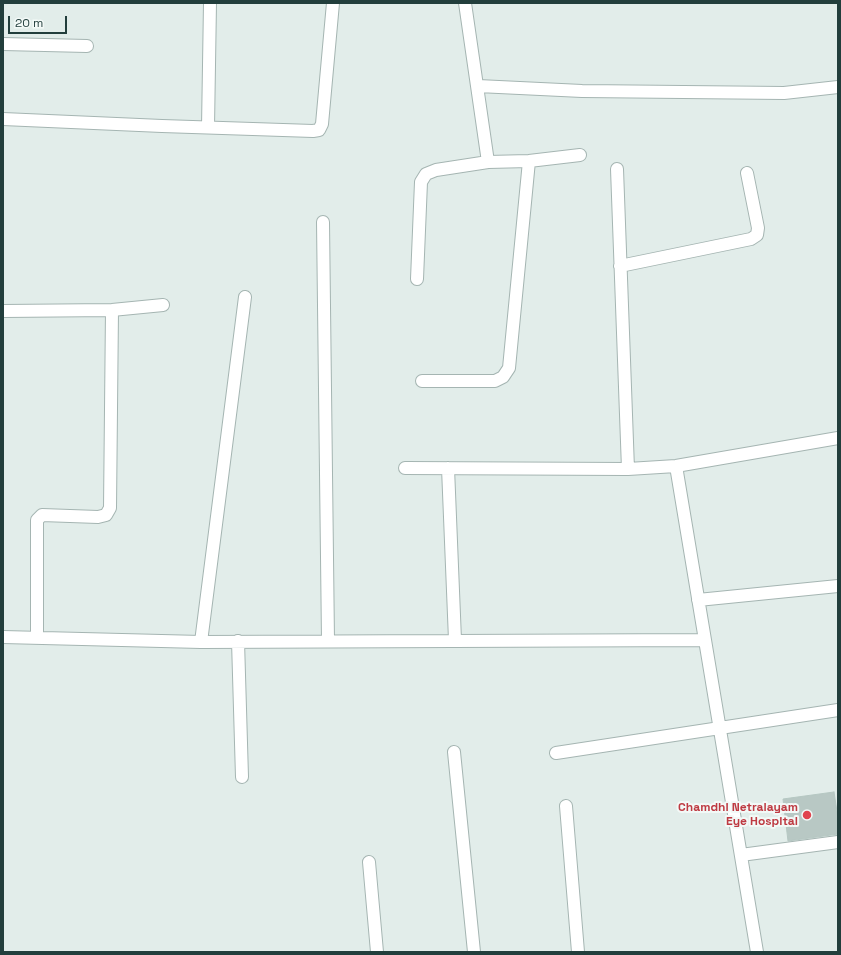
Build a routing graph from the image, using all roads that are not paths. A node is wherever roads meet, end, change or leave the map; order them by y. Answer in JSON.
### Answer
{"nodes":[{"id":1,"x":210,"y":3,"type":"edge"},
{"id":2,"x":333,"y":3,"type":"edge"},
{"id":3,"x":465,"y":3,"type":"edge"},
{"id":4,"x":3,"y":44,"type":"edge"},
{"id":5,"x":87,"y":46,"type":"dead end"},
{"id":6,"x":478,"y":86,"type":"junction"},
{"id":7,"x":838,"y":87,"type":"edge"},
{"id":8,"x":3,"y":119,"type":"edge"},
{"id":9,"x":208,"y":127,"type":"junction"},
{"id":10,"x":580,"y":155,"type":"dead end"},
{"id":11,"x":529,"y":161,"type":"junction"},
{"id":12,"x":488,"y":162,"type":"junction"},
{"id":13,"x":617,"y":169,"type":"dead end"},
{"id":14,"x":747,"y":173,"type":"dead end"},
{"id":15,"x":323,"y":222,"type":"dead end"},
{"id":16,"x":620,"y":266,"type":"junction"},
{"id":17,"x":417,"y":279,"type":"dead end"},
{"id":18,"x":245,"y":298,"type":"dead end"},
{"id":19,"x":162,"y":305,"type":"dead end"},
{"id":20,"x":112,"y":310,"type":"junction"},
{"id":21,"x":3,"y":311,"type":"edge"},
{"id":22,"x":422,"y":381,"type":"dead end"},
{"id":23,"x":838,"y":438,"type":"edge"},
{"id":24,"x":676,"y":466,"type":"junction"},
{"id":25,"x":405,"y":468,"type":"dead end"},
{"id":26,"x":448,"y":468,"type":"junction"},
{"id":27,"x":628,"y":470,"type":"junction"},
{"id":28,"x":838,"y":586,"type":"edge"},
{"id":29,"x":698,"y":600,"type":"junction"},
{"id":30,"x":3,"y":637,"type":"edge"},
{"id":31,"x":37,"y":638,"type":"junction"},
{"id":32,"x":328,"y":640,"type":"junction"},
{"id":33,"x":455,"y":640,"type":"junction"},
{"id":34,"x":705,"y":640,"type":"junction"},
{"id":35,"x":238,"y":641,"type":"junction"},
{"id":36,"x":201,"y":642,"type":"junction"},
{"id":37,"x":838,"y":710,"type":"edge"},
{"id":38,"x":720,"y":728,"type":"junction"},
{"id":39,"x":454,"y":752,"type":"dead end"},
{"id":40,"x":556,"y":753,"type":"dead end"},
{"id":41,"x":242,"y":777,"type":"dead end"},
{"id":42,"x":566,"y":806,"type":"dead end"},
{"id":43,"x":838,"y":842,"type":"edge"},
{"id":44,"x":741,"y":855,"type":"junction"},
{"id":45,"x":369,"y":862,"type":"dead end"},
{"id":46,"x":377,"y":952,"type":"edge"},
{"id":47,"x":474,"y":952,"type":"edge"},
{"id":48,"x":578,"y":952,"type":"edge"},
{"id":49,"x":757,"y":952,"type":"edge"}],
"edges":[{"from":1,"to":9,"type":"street"},
{"from":2,"to":9,"type":"street"},
{"from":3,"to":6,"type":"street"},
{"from":4,"to":5,"type":"street"},
{"from":6,"to":7,"type":"street"},
{"from":6,"to":12,"type":"street"},
{"from":8,"to":9,"type":"street"},
{"from":10,"to":11,"type":"street"},
{"from":11,"to":12,"type":"street"},
{"from":11,"to":22,"type":"street"},
{"from":12,"to":17,"type":"street"},
{"from":13,"to":16,"type":"street"},
{"from":14,"to":16,"type":"street"},
{"from":15,"to":32,"type":"street"},
{"from":16,"to":27,"type":"street"},
{"from":18,"to":36,"type":"street"},
{"from":19,"to":20,"type":"street"},
{"from":20,"to":21,"type":"street"},
{"from":20,"to":31,"type":"street"},
{"from":23,"to":24,"type":"street"},
{"from":24,"to":27,"type":"street"},
{"from":24,"to":29,"type":"street"},
{"from":25,"to":26,"type":"street"},
{"from":26,"to":27,"type":"street"},
{"from":26,"to":33,"type":"street"},
{"from":28,"to":29,"type":"street"},
{"from":29,"to":34,"type":"street"},
{"from":30,"to":31,"type":"street"},
{"from":31,"to":36,"type":"street"},
{"from":32,"to":33,"type":"street"},
{"from":32,"to":35,"type":"street"},
{"from":33,"to":34,"type":"street"},
{"from":34,"to":38,"type":"street"},
{"from":35,"to":36,"type":"street"},
{"from":35,"to":41,"type":"street"},
{"from":37,"to":38,"type":"street"},
{"from":38,"to":40,"type":"street"},
{"from":38,"to":44,"type":"street"},
{"from":39,"to":47,"type":"street"},
{"from":42,"to":48,"type":"street"},
{"from":43,"to":44,"type":"street"},
{"from":44,"to":49,"type":"street"},
{"from":45,"to":46,"type":"street"}]}
